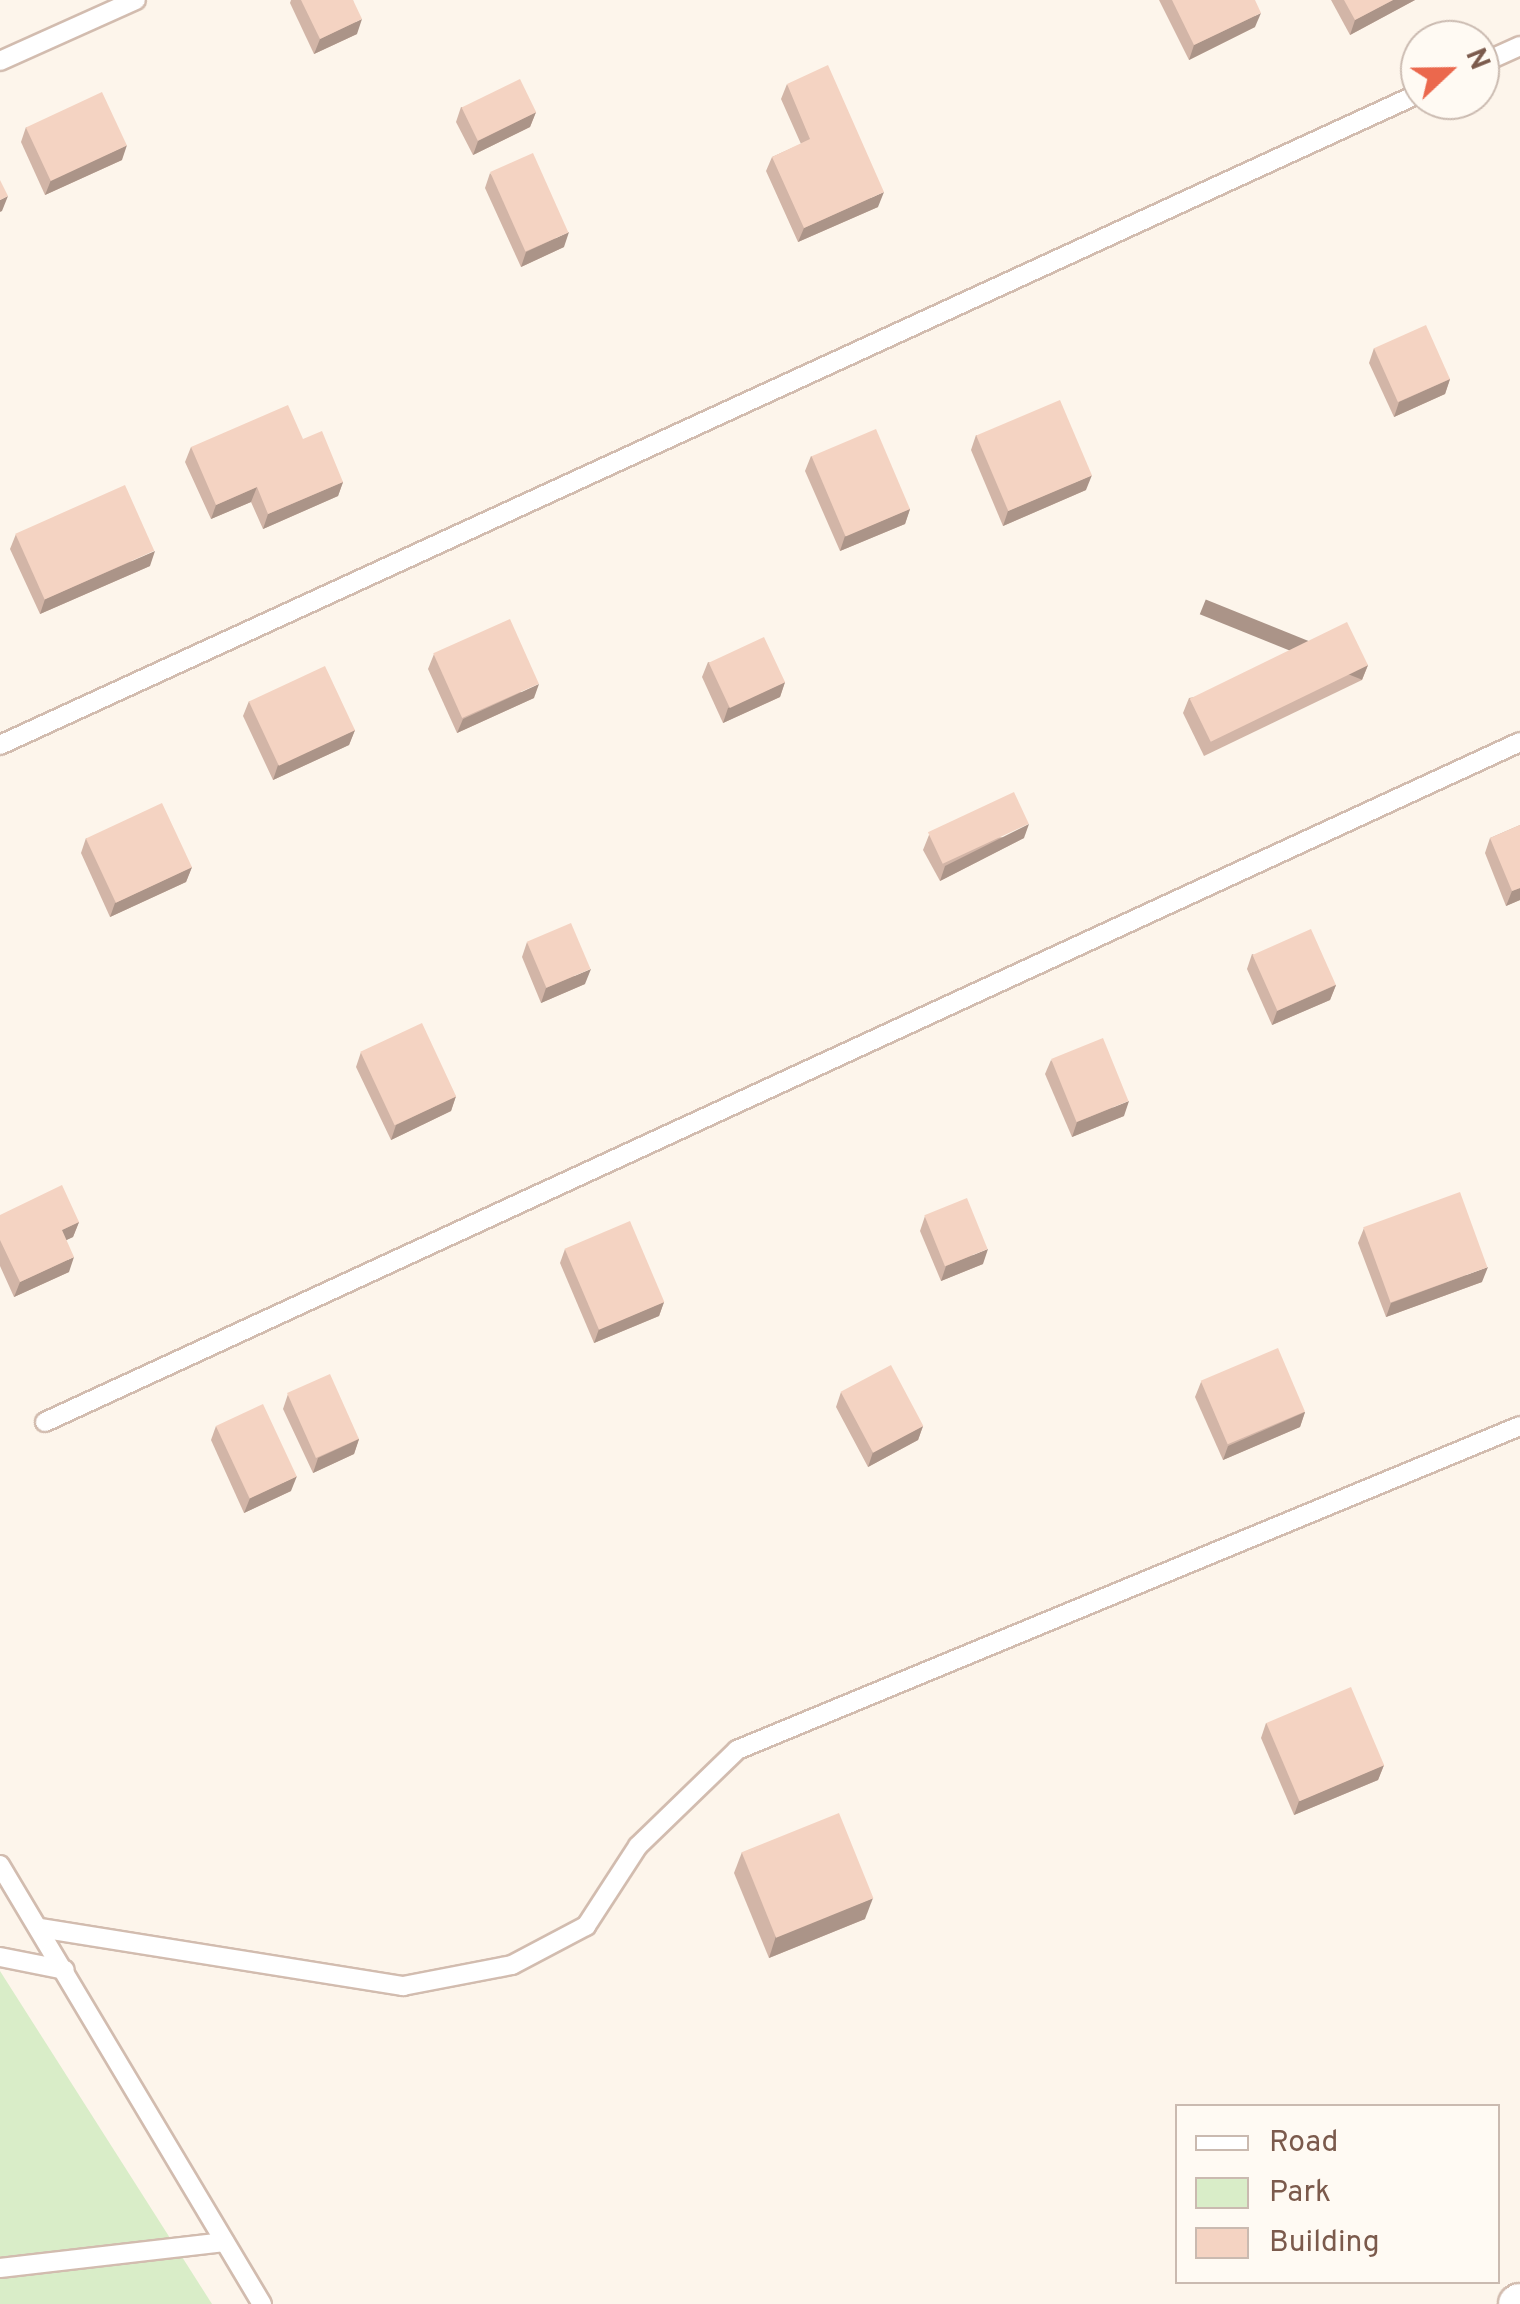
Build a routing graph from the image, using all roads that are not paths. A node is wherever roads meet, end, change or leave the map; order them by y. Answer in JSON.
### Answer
{"nodes":[{"id":1,"x":136,"y":0,"type":"edge"},
{"id":2,"x":0,"y":61,"type":"edge"},
{"id":3,"x":1400,"y":101,"type":"edge"},
{"id":4,"x":1520,"y":742,"type":"edge"},
{"id":5,"x":0,"y":744,"type":"edge"},
{"id":6,"x":44,"y":1422,"type":"dead end"},
{"id":7,"x":1520,"y":1426,"type":"edge"},
{"id":8,"x":0,"y":1865,"type":"edge"},
{"id":9,"x":40,"y":1928,"type":"junction"},
{"id":10,"x":0,"y":1957,"type":"edge"},
{"id":11,"x":65,"y":1970,"type":"junction"},
{"id":12,"x":225,"y":2242,"type":"junction"},
{"id":13,"x":0,"y":2268,"type":"edge"},
{"id":14,"x":262,"y":2304,"type":"edge"}],
"edges":[{"from":1,"to":2,"type":"lane"},
{"from":3,"to":5,"type":"lane"},
{"from":4,"to":6,"type":"lane"},
{"from":7,"to":9,"type":"lane"},
{"from":8,"to":9,"type":"lane"},
{"from":9,"to":11,"type":"lane"},
{"from":10,"to":11,"type":"lane"},
{"from":11,"to":12,"type":"lane"},
{"from":12,"to":13,"type":"lane"},
{"from":12,"to":14,"type":"lane"}]}
